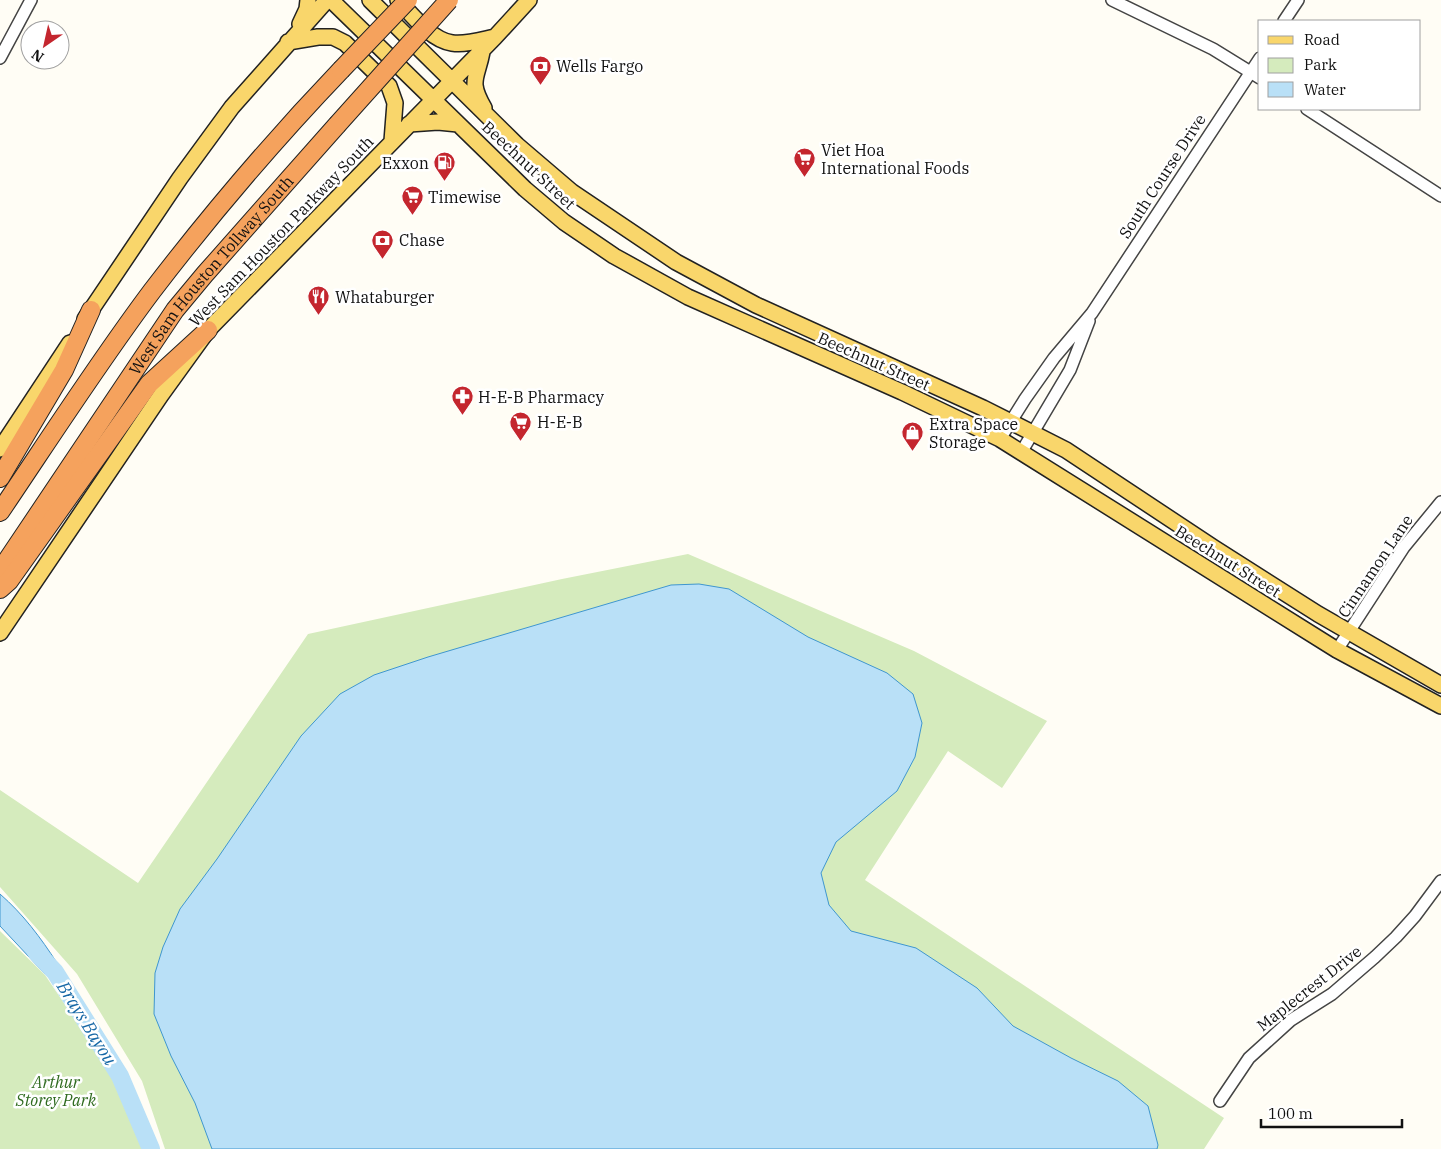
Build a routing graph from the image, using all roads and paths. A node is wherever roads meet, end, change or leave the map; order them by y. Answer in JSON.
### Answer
{"nodes":[{"id":1,"x":31,"y":0,"type":"edge"},
{"id":2,"x":308,"y":0,"type":"edge"},
{"id":3,"x":327,"y":0,"type":"edge"},
{"id":4,"x":331,"y":0,"type":"edge"},
{"id":5,"x":370,"y":0,"type":"edge"},
{"id":6,"x":398,"y":0,"type":"edge"},
{"id":7,"x":408,"y":0,"type":"edge"},
{"id":8,"x":449,"y":0,"type":"edge"},
{"id":9,"x":529,"y":0,"type":"edge"},
{"id":10,"x":1112,"y":0,"type":"edge"},
{"id":11,"x":1298,"y":0,"type":"edge"},
{"id":12,"x":1285,"y":20,"type":"edge"},
{"id":13,"x":495,"y":37,"type":"junction"},
{"id":14,"x":292,"y":38,"type":"junction"},
{"id":15,"x":482,"y":50,"type":"junction"},
{"id":16,"x":0,"y":58,"type":"edge"},
{"id":17,"x":1255,"y":75,"type":"edge"},
{"id":18,"x":452,"y":80,"type":"junction"},
{"id":19,"x":433,"y":99,"type":"junction"},
{"id":20,"x":1309,"y":110,"type":"edge"},
{"id":21,"x":489,"y":118,"type":"junction"},
{"id":22,"x":409,"y":124,"type":"junction"},
{"id":23,"x":458,"y":124,"type":"junction"},
{"id":24,"x":392,"y":141,"type":"junction"},
{"id":25,"x":1441,"y":196,"type":"edge"},
{"id":26,"x":676,"y":262,"type":"junction"},
{"id":27,"x":663,"y":285,"type":"junction"},
{"id":28,"x":91,"y":310,"type":"junction"},
{"id":29,"x":1092,"y":313,"type":"junction"},
{"id":30,"x":208,"y":330,"type":"junction"},
{"id":31,"x":820,"y":335,"type":"junction"},
{"id":32,"x":813,"y":354,"type":"junction"},
{"id":33,"x":1011,"y":421,"type":"junction"},
{"id":34,"x":1034,"y":432,"type":"junction"},
{"id":35,"x":1000,"y":439,"type":"junction"},
{"id":36,"x":0,"y":449,"type":"edge"},
{"id":37,"x":1022,"y":451,"type":"junction"},
{"id":38,"x":0,"y":478,"type":"edge"},
{"id":39,"x":1441,"y":502,"type":"edge"},
{"id":40,"x":0,"y":512,"type":"edge"},
{"id":41,"x":1214,"y":548,"type":"junction"},
{"id":42,"x":1201,"y":565,"type":"junction"},
{"id":43,"x":0,"y":570,"type":"edge"},
{"id":44,"x":0,"y":589,"type":"edge"},
{"id":45,"x":0,"y":633,"type":"edge"},
{"id":46,"x":1349,"y":633,"type":"junction"},
{"id":47,"x":1338,"y":650,"type":"junction"},
{"id":48,"x":1441,"y":685,"type":"edge"},
{"id":49,"x":1441,"y":706,"type":"edge"},
{"id":50,"x":1441,"y":881,"type":"edge"},
{"id":51,"x":1220,"y":1101,"type":"dead end"}],
"edges":[{"from":1,"to":16,"type":"street"},
{"from":2,"to":14,"type":"main road"},
{"from":3,"to":14,"type":"main road"},
{"from":4,"to":19,"type":"main road","name":"Beechnut Street"},
{"from":5,"to":18,"type":"main road","name":"Beechnut Street"},
{"from":6,"to":13,"type":"main road"},
{"from":7,"to":40,"type":"highway","name":"West Sam Houston Tollway South","bridge":true},
{"from":8,"to":43,"type":"highway","name":"West Sam Houston Tollway South","bridge":true},
{"from":9,"to":13,"type":"main road","name":"West Sam Houston Parkway South"},
{"from":10,"to":17,"type":"street"},
{"from":11,"to":12,"type":"street"},
{"from":13,"to":15,"type":"main road","name":"West Sam Houston Parkway South"},
{"from":14,"to":24,"type":"main road"},
{"from":14,"to":28,"type":"main road"},
{"from":15,"to":18,"type":"main road","name":"West Sam Houston Parkway South"},
{"from":15,"to":21,"type":"main road"},
{"from":17,"to":29,"type":"street","name":"South Course Drive"},
{"from":18,"to":19,"type":"main road","name":"West Sam Houston Parkway South"},
{"from":18,"to":21,"type":"main road","name":"Beechnut Street"},
{"from":19,"to":22,"type":"main road","name":"West Sam Houston Parkway South"},
{"from":19,"to":23,"type":"main road","name":"Beechnut Street"},
{"from":20,"to":25,"type":"street"},
{"from":21,"to":26,"type":"main road","name":"Beechnut Street"},
{"from":22,"to":23,"type":"main road"},
{"from":22,"to":24,"type":"main road","name":"West Sam Houston Parkway South"},
{"from":23,"to":27,"type":"main road","name":"Beechnut Street"},
{"from":24,"to":30,"type":"main road","name":"West Sam Houston Parkway South"},
{"from":26,"to":27,"type":"main road"},
{"from":26,"to":31,"type":"main road","name":"Beechnut Street"},
{"from":27,"to":32,"type":"main road","name":"Beechnut Street"},
{"from":28,"to":36,"type":"main road"},
{"from":28,"to":38,"type":"highway"},
{"from":29,"to":33,"type":"street","name":"South Course Drive"},
{"from":29,"to":34,"type":"street","name":"South Course Drive"},
{"from":30,"to":44,"type":"highway"},
{"from":30,"to":45,"type":"main road","name":"West Sam Houston Parkway South"},
{"from":31,"to":32,"type":"main road"},
{"from":31,"to":33,"type":"main road","name":"Beechnut Street"},
{"from":32,"to":35,"type":"main road","name":"Beechnut Street"},
{"from":33,"to":34,"type":"main road","name":"Beechnut Street"},
{"from":33,"to":35,"type":"street","name":"South Course Drive"},
{"from":34,"to":37,"type":"street","name":"South Course Drive"},
{"from":34,"to":41,"type":"main road","name":"Beechnut Street"},
{"from":35,"to":37,"type":"main road","name":"Beechnut Street"},
{"from":37,"to":42,"type":"main road","name":"Beechnut Street"},
{"from":39,"to":46,"type":"street","name":"Cinnamon Lane"},
{"from":41,"to":42,"type":"main road"},
{"from":41,"to":46,"type":"main road","name":"Beechnut Street"},
{"from":42,"to":47,"type":"main road","name":"Beechnut Street"},
{"from":46,"to":47,"type":"street","name":"Cinnamon Lane"},
{"from":46,"to":48,"type":"main road","name":"Beechnut Street"},
{"from":47,"to":49,"type":"main road","name":"Beechnut Street"},
{"from":50,"to":51,"type":"street","name":"Maplecrest Drive"}]}
